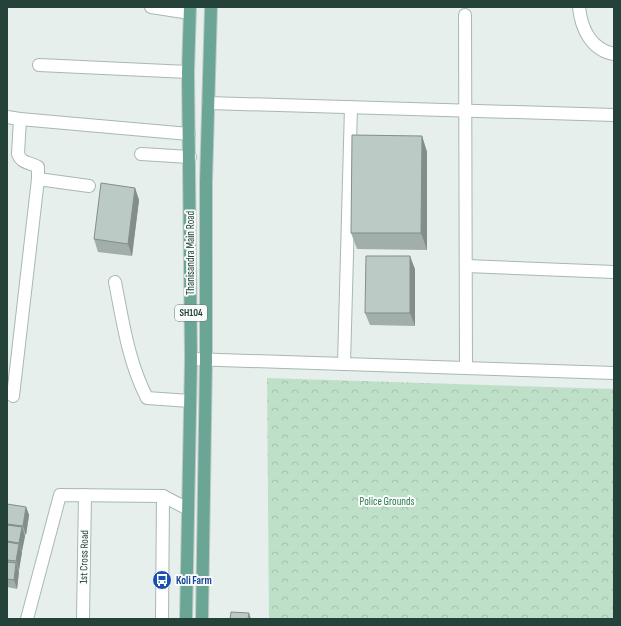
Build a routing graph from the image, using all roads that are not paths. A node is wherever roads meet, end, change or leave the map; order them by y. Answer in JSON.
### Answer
{"nodes":[{"id":1,"x":151,"y":7,"type":"edge"},
{"id":2,"x":211,"y":7,"type":"edge"},
{"id":3,"x":580,"y":7,"type":"edge"},
{"id":4,"x":190,"y":10,"type":"edge"},
{"id":5,"x":465,"y":15,"type":"dead end"},
{"id":6,"x":614,"y":54,"type":"edge"},
{"id":7,"x":39,"y":65,"type":"dead end"},
{"id":8,"x":188,"y":72,"type":"junction"},
{"id":9,"x":208,"y":103,"type":"junction"},
{"id":10,"x":351,"y":107,"type":"junction"},
{"id":11,"x":466,"y":110,"type":"junction"},
{"id":12,"x":614,"y":114,"type":"edge"},
{"id":13,"x":7,"y":117,"type":"edge"},
{"id":14,"x":20,"y":119,"type":"junction"},
{"id":15,"x":189,"y":134,"type":"junction"},
{"id":16,"x":141,"y":154,"type":"dead end"},
{"id":17,"x":190,"y":157,"type":"junction"},
{"id":18,"x":38,"y":179,"type":"junction"},
{"id":19,"x":89,"y":186,"type":"dead end"},
{"id":20,"x":466,"y":266,"type":"junction"},
{"id":21,"x":614,"y":272,"type":"edge"},
{"id":22,"x":115,"y":282,"type":"dead end"},
{"id":23,"x":191,"y":359,"type":"junction"},
{"id":24,"x":206,"y":359,"type":"junction"},
{"id":25,"x":344,"y":364,"type":"junction"},
{"id":26,"x":466,"y":368,"type":"junction"},
{"id":27,"x":614,"y":373,"type":"edge"},
{"id":28,"x":13,"y":396,"type":"dead end"},
{"id":29,"x":190,"y":401,"type":"junction"},
{"id":30,"x":85,"y":495,"type":"junction"},
{"id":31,"x":163,"y":496,"type":"junction"},
{"id":32,"x":188,"y":509,"type":"junction"},
{"id":33,"x":27,"y":619,"type":"edge"},
{"id":34,"x":83,"y":619,"type":"edge"},
{"id":35,"x":162,"y":619,"type":"edge"},
{"id":36,"x":186,"y":619,"type":"edge"},
{"id":37,"x":202,"y":619,"type":"edge"}],
"edges":[{"from":1,"to":4,"type":"street"},
{"from":2,"to":9,"type":"main road","name":"Thanisandra Main Road","number":"SH104"},
{"from":3,"to":6,"type":"street"},
{"from":4,"to":8,"type":"main road","name":"Thanisandra Main Road","number":"SH104"},
{"from":5,"to":11,"type":"street"},
{"from":7,"to":8,"type":"street"},
{"from":8,"to":15,"type":"main road","name":"Thanisandra Main Road","number":"SH104"},
{"from":9,"to":10,"type":"street"},
{"from":9,"to":24,"type":"main road","name":"Thanisandra Main Road","number":"SH104"},
{"from":10,"to":11,"type":"street"},
{"from":10,"to":25,"type":"street"},
{"from":11,"to":12,"type":"street"},
{"from":11,"to":20,"type":"street"},
{"from":13,"to":14,"type":"street"},
{"from":14,"to":15,"type":"street"},
{"from":14,"to":18,"type":"street"},
{"from":15,"to":17,"type":"main road","name":"Thanisandra Main Road","number":"SH104"},
{"from":16,"to":17,"type":"street"},
{"from":17,"to":23,"type":"main road","name":"Thanisandra Main Road","number":"SH104"},
{"from":18,"to":19,"type":"street"},
{"from":18,"to":28,"type":"street"},
{"from":20,"to":21,"type":"street"},
{"from":20,"to":26,"type":"street"},
{"from":22,"to":29,"type":"street"},
{"from":23,"to":24,"type":"street"},
{"from":23,"to":29,"type":"main road","name":"Thanisandra Main Road","number":"SH104"},
{"from":24,"to":25,"type":"street"},
{"from":24,"to":37,"type":"main road","name":"Thanisandra Main Road","number":"SH104"},
{"from":25,"to":26,"type":"street"},
{"from":26,"to":27,"type":"street"},
{"from":29,"to":32,"type":"main road","name":"Thanisandra Main Road","number":"SH104"},
{"from":30,"to":31,"type":"street"},
{"from":30,"to":33,"type":"street"},
{"from":30,"to":34,"type":"street","name":"1st Cross Road"},
{"from":31,"to":32,"type":"street"},
{"from":31,"to":35,"type":"street"},
{"from":32,"to":36,"type":"main road","name":"Thanisandra Main Road","number":"SH104"}]}
